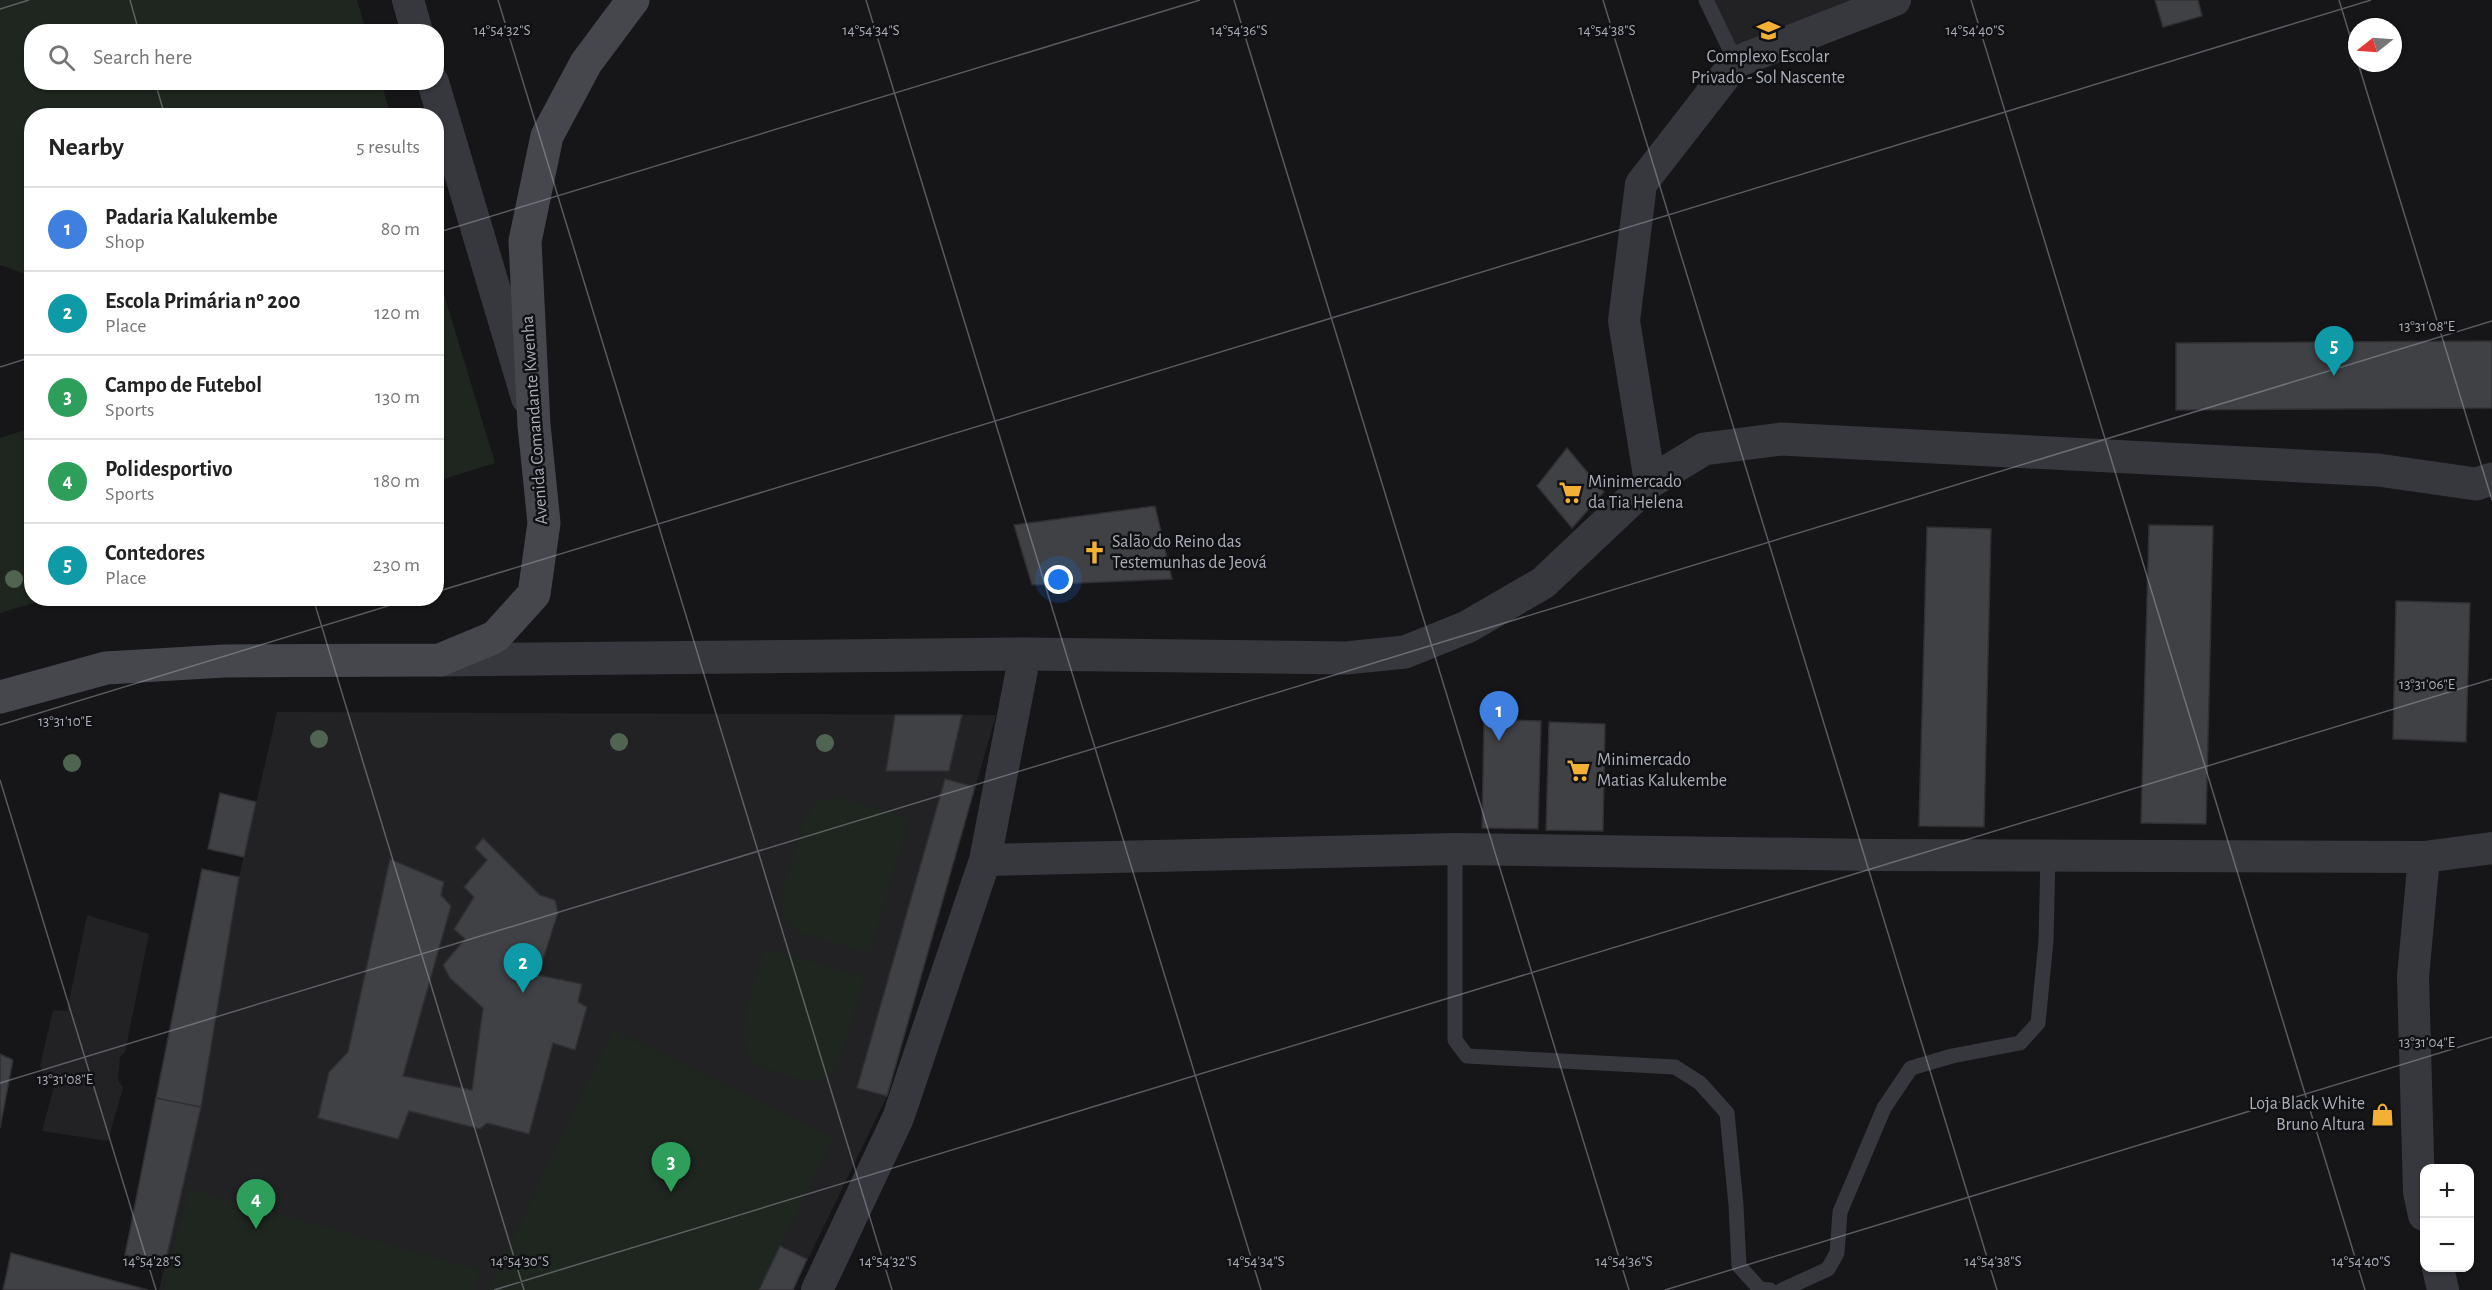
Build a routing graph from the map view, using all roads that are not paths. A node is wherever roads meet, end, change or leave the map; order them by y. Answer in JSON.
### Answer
{"nodes":[{"id":1,"x":408,"y":0,"type":"edge"},
{"id":2,"x":633,"y":0,"type":"edge"},
{"id":3,"x":1706,"y":0,"type":"edge"},
{"id":4,"x":1896,"y":0,"type":"edge"},
{"id":5,"x":415,"y":24,"type":"edge"},
{"id":6,"x":1736,"y":62,"type":"junction"},
{"id":7,"x":435,"y":90,"type":"edge"},
{"id":8,"x":441,"y":108,"type":"edge"},
{"id":9,"x":444,"y":119,"type":"edge"},
{"id":10,"x":534,"y":425,"type":"junction"},
{"id":11,"x":1650,"y":482,"type":"junction"},
{"id":12,"x":2487,"y":485,"type":"edge"},
{"id":13,"x":1025,"y":654,"type":"junction"},
{"id":14,"x":440,"y":660,"type":"junction"},
{"id":15,"x":0,"y":697,"type":"edge"},
{"id":16,"x":2492,"y":848,"type":"edge"},
{"id":17,"x":1455,"y":849,"type":"junction"},
{"id":18,"x":2048,"y":856,"type":"junction"},
{"id":19,"x":2424,"y":857,"type":"junction"},
{"id":20,"x":985,"y":860,"type":"junction"},
{"id":21,"x":2420,"y":1197,"type":"edge"},
{"id":22,"x":2439,"y":1272,"type":"edge"},
{"id":23,"x":817,"y":1290,"type":"edge"},
{"id":24,"x":1770,"y":1290,"type":"edge"},
{"id":25,"x":1782,"y":1290,"type":"edge"},
{"id":26,"x":2443,"y":1290,"type":"edge"}],
"edges":[{"from":1,"to":5,"type":"street"},
{"from":2,"to":10,"type":"main road","name":"Avenida Comandante Kwenha"},
{"from":3,"to":6,"type":"lane"},
{"from":4,"to":6,"type":"street"},
{"from":6,"to":11,"type":"street"},
{"from":7,"to":8,"type":"street"},
{"from":9,"to":10,"type":"street"},
{"from":10,"to":14,"type":"main road","name":"Avenida Comandante Kwenha"},
{"from":11,"to":12,"type":"street"},
{"from":11,"to":13,"type":"street"},
{"from":13,"to":14,"type":"street"},
{"from":13,"to":20,"type":"street"},
{"from":14,"to":15,"type":"main road","name":"Avenida Comandante Kwenha"},
{"from":16,"to":19,"type":"street"},
{"from":17,"to":18,"type":"street"},
{"from":17,"to":20,"type":"street"},
{"from":17,"to":24,"type":"lane"},
{"from":18,"to":19,"type":"street"},
{"from":18,"to":25,"type":"lane"},
{"from":19,"to":21,"type":"street"},
{"from":20,"to":23,"type":"street"},
{"from":22,"to":26,"type":"street"}]}
